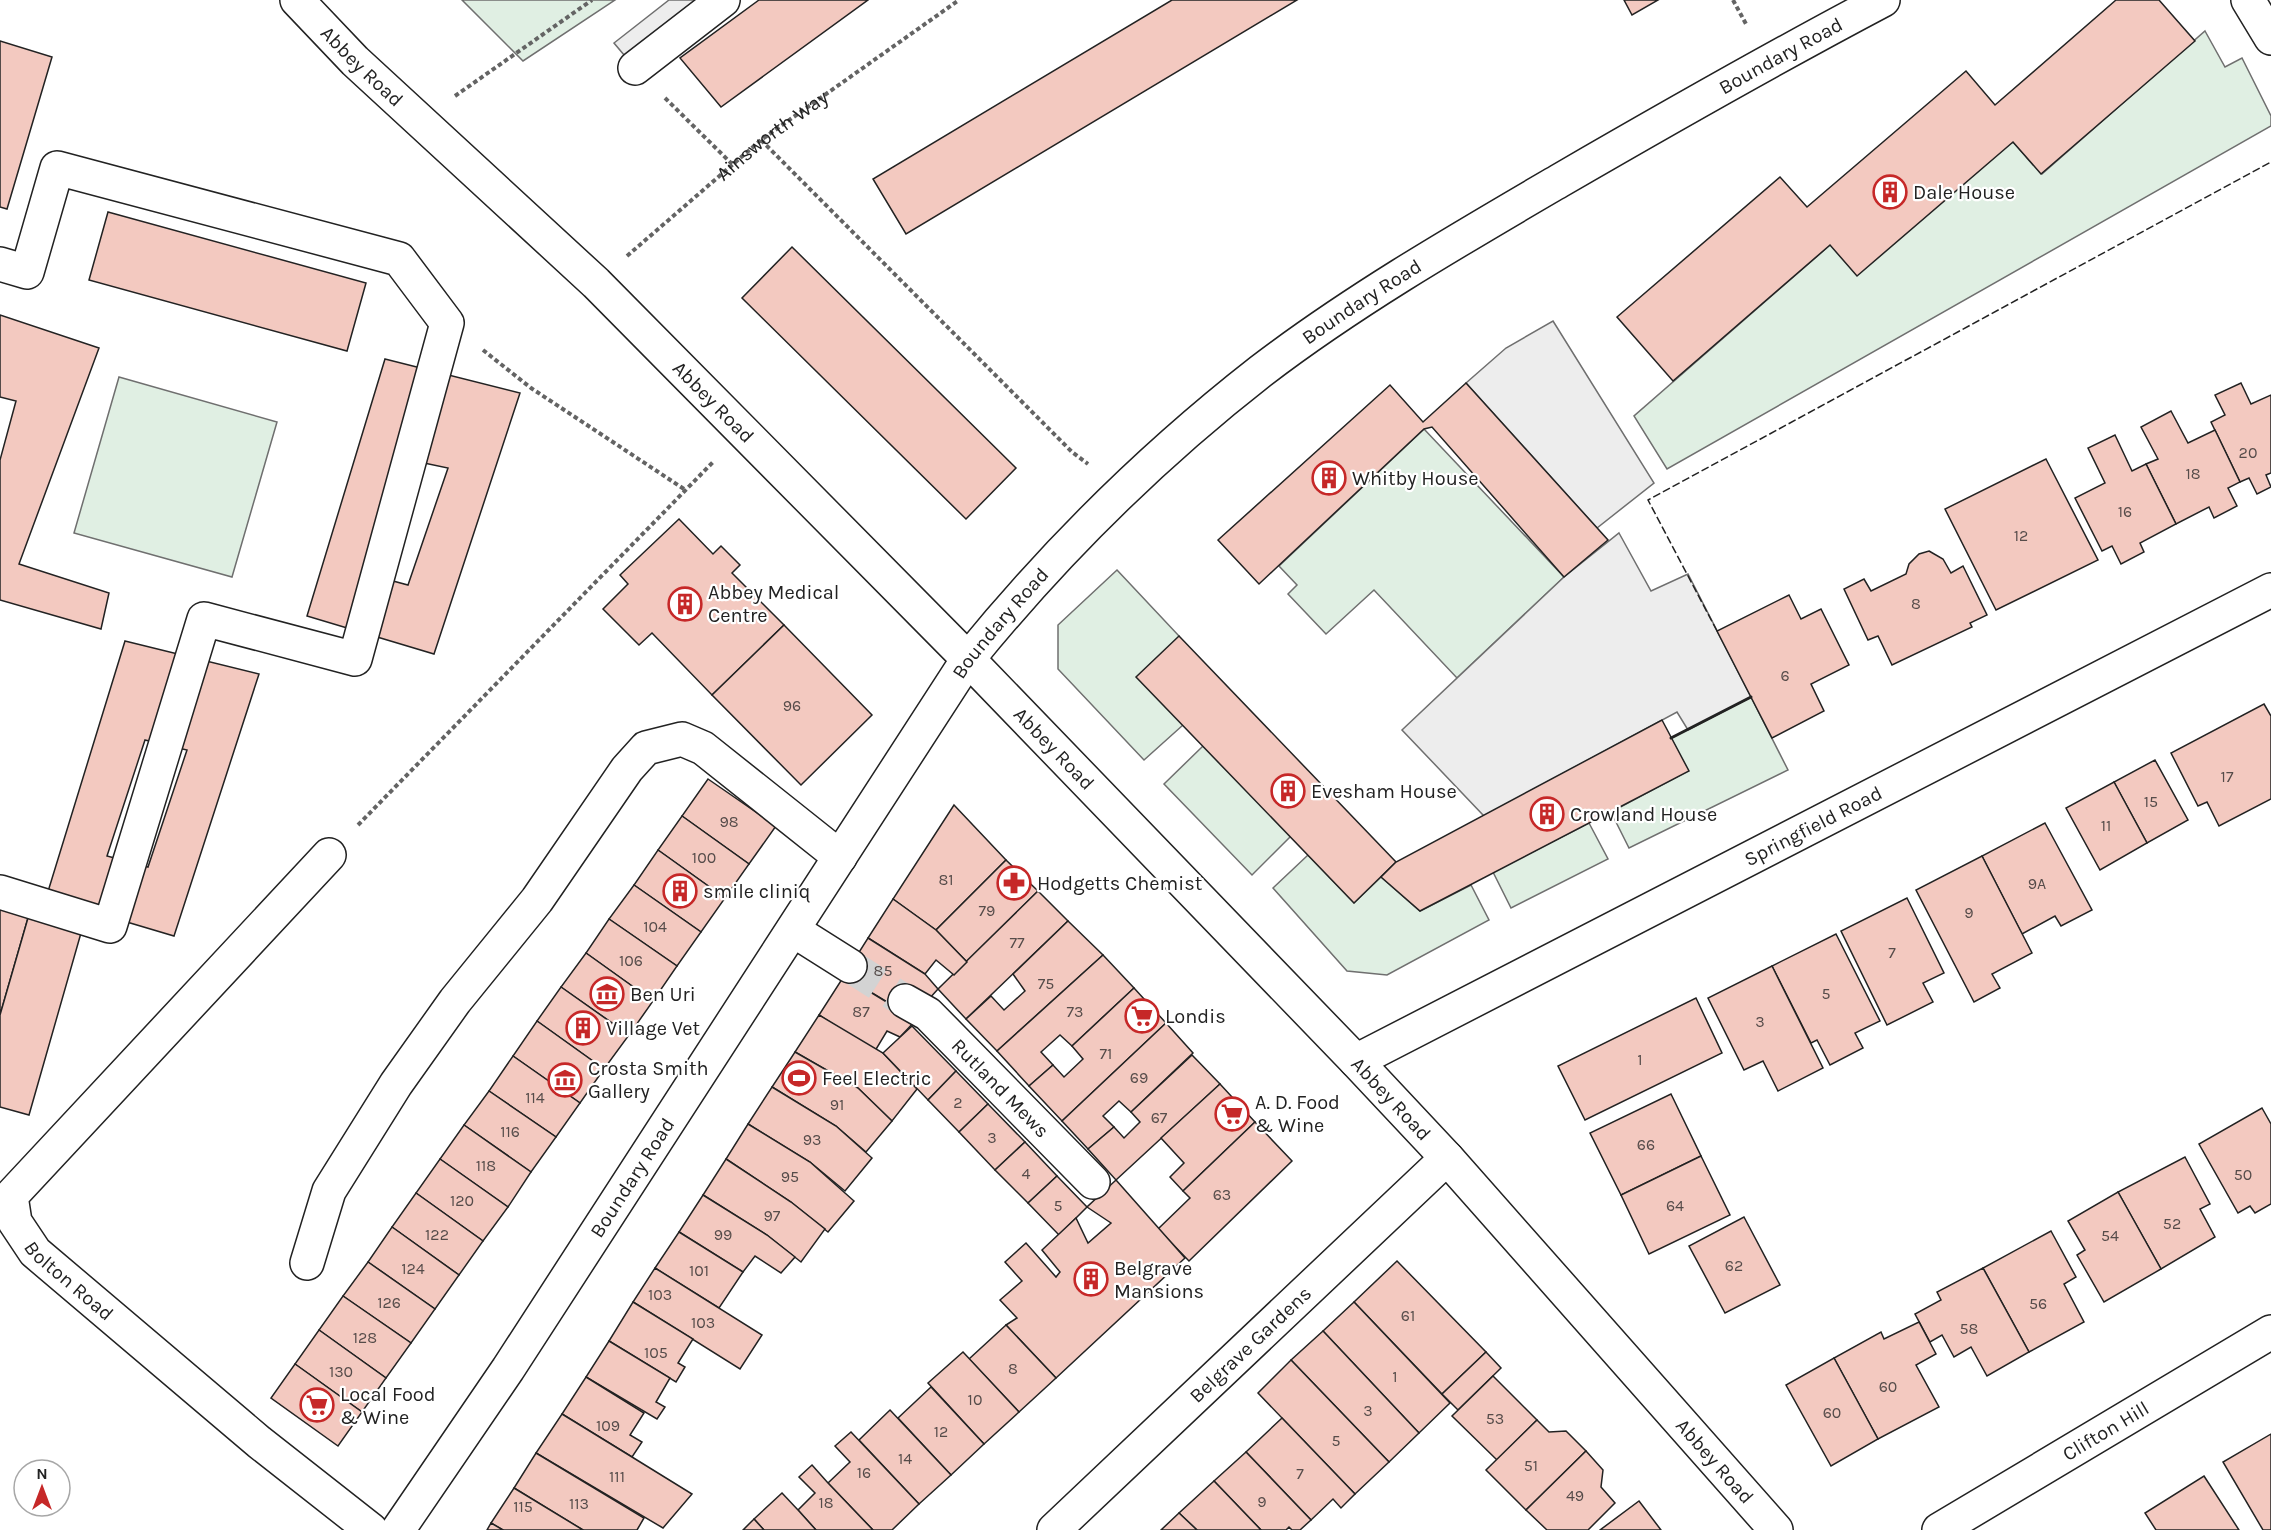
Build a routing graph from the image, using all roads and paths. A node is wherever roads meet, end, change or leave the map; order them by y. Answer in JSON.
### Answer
{"nodes":[{"id":1,"x":297,"y":0,"type":"edge"},
{"id":2,"x":592,"y":0,"type":"edge"},
{"id":3,"x":723,"y":0,"type":"edge"},
{"id":4,"x":959,"y":0,"type":"edge"},
{"id":5,"x":1883,"y":0,"type":"edge"},
{"id":6,"x":2248,"y":0,"type":"edge"},
{"id":7,"x":2271,"y":38,"type":"edge"},
{"id":8,"x":635,"y":68,"type":"joint"},
{"id":9,"x":421,"y":121,"type":"junction"},
{"id":10,"x":761,"y":140,"type":"junction"},
{"id":11,"x":732,"y":164,"type":"junction"},
{"id":12,"x":0,"y":264,"type":"edge"},
{"id":13,"x":596,"y":282,"type":"junction"},
{"id":14,"x":447,"y":322,"type":"junction"},
{"id":15,"x":745,"y":432,"type":"junction"},
{"id":16,"x":684,"y":489,"type":"junction"},
{"id":17,"x":1122,"y":491,"type":"junction"},
{"id":18,"x":2271,"y":590,"type":"edge"},
{"id":19,"x":968,"y":659,"type":"junction"},
{"id":20,"x":329,"y":855,"type":"joint"},
{"id":21,"x":840,"y":857,"type":"junction"},
{"id":22,"x":0,"y":892,"type":"edge"},
{"id":23,"x":793,"y":930,"type":"junction"},
{"id":24,"x":850,"y":966,"type":"tunnel mouth"},
{"id":25,"x":905,"y":1000,"type":"tunnel mouth"},
{"id":26,"x":1356,"y":1061,"type":"junction"},
{"id":27,"x":1447,"y":1158,"type":"junction"},
{"id":28,"x":1093,"y":1182,"type":"dead end"},
{"id":29,"x":6,"y":1195,"type":"edge"},
{"id":30,"x":307,"y":1263,"type":"dead end"},
{"id":31,"x":2271,"y":1332,"type":"edge"},
{"id":32,"x":371,"y":1530,"type":"edge"},
{"id":33,"x":398,"y":1530,"type":"edge"},
{"id":34,"x":1054,"y":1530,"type":"edge"},
{"id":35,"x":1776,"y":1530,"type":"edge"},
{"id":36,"x":1939,"y":1530,"type":"edge"}],
"edges":[{"from":1,"to":9,"type":"street","name":"Abbey Road"},
{"from":2,"to":9,"type":"path"},
{"from":3,"to":8,"type":"street"},
{"from":4,"to":10,"type":"path","name":"Ainsworth Way"},
{"from":5,"to":17,"type":"street","name":"Boundary Road"},
{"from":6,"to":7,"type":"street"},
{"from":8,"to":11,"type":"path"},
{"from":9,"to":13,"type":"street","name":"Abbey Road"},
{"from":10,"to":11,"type":"path","name":"Ainsworth Way"},
{"from":10,"to":17,"type":"path"},
{"from":11,"to":13,"type":"path","name":"Ainsworth Way"},
{"from":12,"to":14,"type":"street"},
{"from":13,"to":15,"type":"street","name":"Abbey Road"},
{"from":14,"to":16,"type":"path"},
{"from":14,"to":22,"type":"street"},
{"from":15,"to":16,"type":"path"},
{"from":15,"to":19,"type":"street","name":"Abbey Road"},
{"from":16,"to":20,"type":"path"},
{"from":17,"to":19,"type":"street","name":"Boundary Road"},
{"from":18,"to":26,"type":"street","name":"Springfield Road"},
{"from":19,"to":21,"type":"street","name":"Boundary Road"},
{"from":19,"to":26,"type":"street","name":"Abbey Road"},
{"from":20,"to":29,"type":"street","name":"Bolton Road"},
{"from":21,"to":23,"type":"street","name":"Boundary Road"},
{"from":21,"to":30,"type":"street"},
{"from":23,"to":24,"type":"street"},
{"from":23,"to":33,"type":"street","name":"Boundary Road"},
{"from":25,"to":28,"type":"street","name":"Rutland Mews"},
{"from":26,"to":27,"type":"street","name":"Abbey Road"},
{"from":27,"to":34,"type":"street","name":"Belgrave Gardens"},
{"from":27,"to":35,"type":"street","name":"Abbey Road"},
{"from":29,"to":32,"type":"street","name":"Bolton Road"},
{"from":31,"to":36,"type":"street","name":"Clifton Hill"}]}
